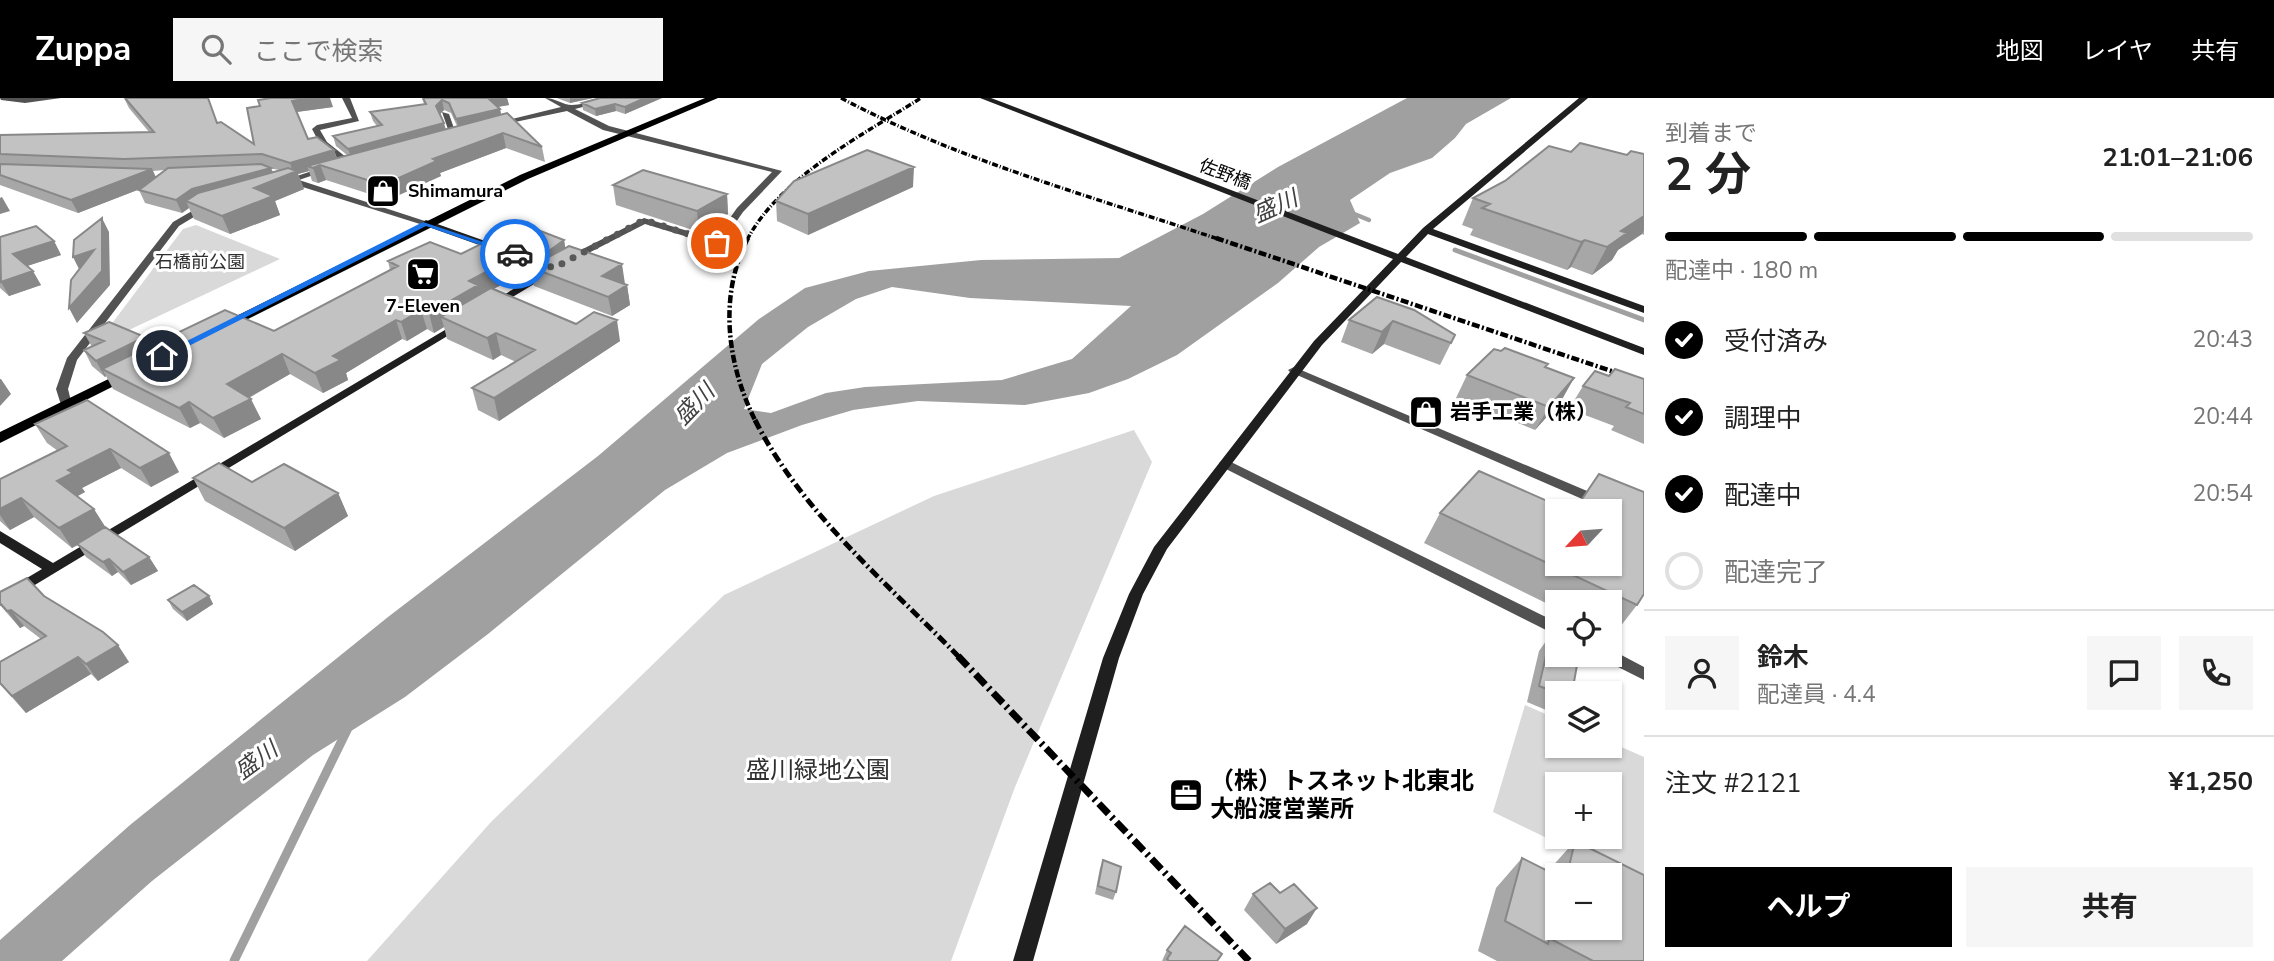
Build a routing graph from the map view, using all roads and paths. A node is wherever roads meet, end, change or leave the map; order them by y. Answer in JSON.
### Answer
{"nodes":[{"id":1,"x":1,"y":98,"type":"edge"},
{"id":2,"x":57,"y":98,"type":"edge"},
{"id":3,"x":346,"y":98,"type":"edge"},
{"id":4,"x":549,"y":98,"type":"edge"},
{"id":5,"x":613,"y":98,"type":"edge"},
{"id":6,"x":713,"y":98,"type":"edge"},
{"id":7,"x":984,"y":98,"type":"edge"},
{"id":8,"x":1584,"y":98,"type":"edge"},
{"id":9,"x":566,"y":107,"type":"junction"},
{"id":10,"x":444,"y":114,"type":"dead end"},
{"id":11,"x":479,"y":128,"type":"edge"},
{"id":12,"x":467,"y":131,"type":"edge"},
{"id":13,"x":628,"y":134,"type":"junction"},
{"id":14,"x":454,"y":135,"type":"junction"},
{"id":15,"x":441,"y":138,"type":"edge"},
{"id":16,"x":362,"y":160,"type":"edge"},
{"id":17,"x":348,"y":163,"type":"junction"},
{"id":18,"x":275,"y":173,"type":"edge"},
{"id":19,"x":291,"y":180,"type":"junction"},
{"id":20,"x":267,"y":187,"type":"edge"},
{"id":21,"x":213,"y":204,"type":"edge"},
{"id":22,"x":426,"y":223,"type":"junction"},
{"id":23,"x":1426,"y":230,"type":"junction"},
{"id":24,"x":515,"y":254,"type":"edge"},
{"id":25,"x":1644,"y":310,"type":"edge"},
{"id":26,"x":482,"y":311,"type":"edge"},
{"id":27,"x":470,"y":318,"type":"edge"},
{"id":28,"x":203,"y":336,"type":"edge"},
{"id":29,"x":1644,"y":352,"type":"edge"},
{"id":30,"x":141,"y":367,"type":"edge"},
{"id":31,"x":1294,"y":370,"type":"junction"},
{"id":32,"x":66,"y":405,"type":"junction"},
{"id":33,"x":0,"y":438,"type":"edge"},
{"id":34,"x":1225,"y":463,"type":"junction"},
{"id":35,"x":1593,"y":499,"type":"edge"},
{"id":36,"x":0,"y":537,"type":"edge"},
{"id":37,"x":52,"y":569,"type":"junction"},
{"id":38,"x":0,"y":601,"type":"edge"},
{"id":39,"x":1545,"y":623,"type":"edge"},
{"id":40,"x":1622,"y":662,"type":"edge"},
{"id":41,"x":1644,"y":674,"type":"edge"},
{"id":42,"x":1023,"y":961,"type":"edge"}],
"edges":[{"from":1,"to":2,"type":"street"},
{"from":3,"to":17,"type":"street"},
{"from":4,"to":9,"type":"street"},
{"from":5,"to":9,"type":"street"},
{"from":6,"to":13,"type":"main road"},
{"from":7,"to":29,"type":"street","name":"佐野橋"},
{"from":8,"to":23,"type":"street"},
{"from":9,"to":11,"type":"street"},
{"from":9,"to":13,"type":"street"},
{"from":10,"to":14,"type":"street"},
{"from":12,"to":14,"type":"street"},
{"from":13,"to":22,"type":"main road"},
{"from":13,"to":26,"type":"street"},
{"from":14,"to":15,"type":"street"},
{"from":16,"to":17,"type":"street"},
{"from":17,"to":19,"type":"street"},
{"from":18,"to":19,"type":"street"},
{"from":19,"to":20,"type":"street"},
{"from":19,"to":22,"type":"street"},
{"from":21,"to":32,"type":"street"},
{"from":22,"to":24,"type":"street"},
{"from":22,"to":28,"type":"main road"},
{"from":23,"to":25,"type":"street"},
{"from":23,"to":31,"type":"street"},
{"from":27,"to":37,"type":"street"},
{"from":30,"to":32,"type":"main road"},
{"from":31,"to":34,"type":"street"},
{"from":31,"to":35,"type":"street"},
{"from":32,"to":33,"type":"main road"},
{"from":34,"to":39,"type":"street"},
{"from":34,"to":42,"type":"street"},
{"from":36,"to":37,"type":"street"},
{"from":37,"to":38,"type":"street"},
{"from":40,"to":41,"type":"street"}]}
